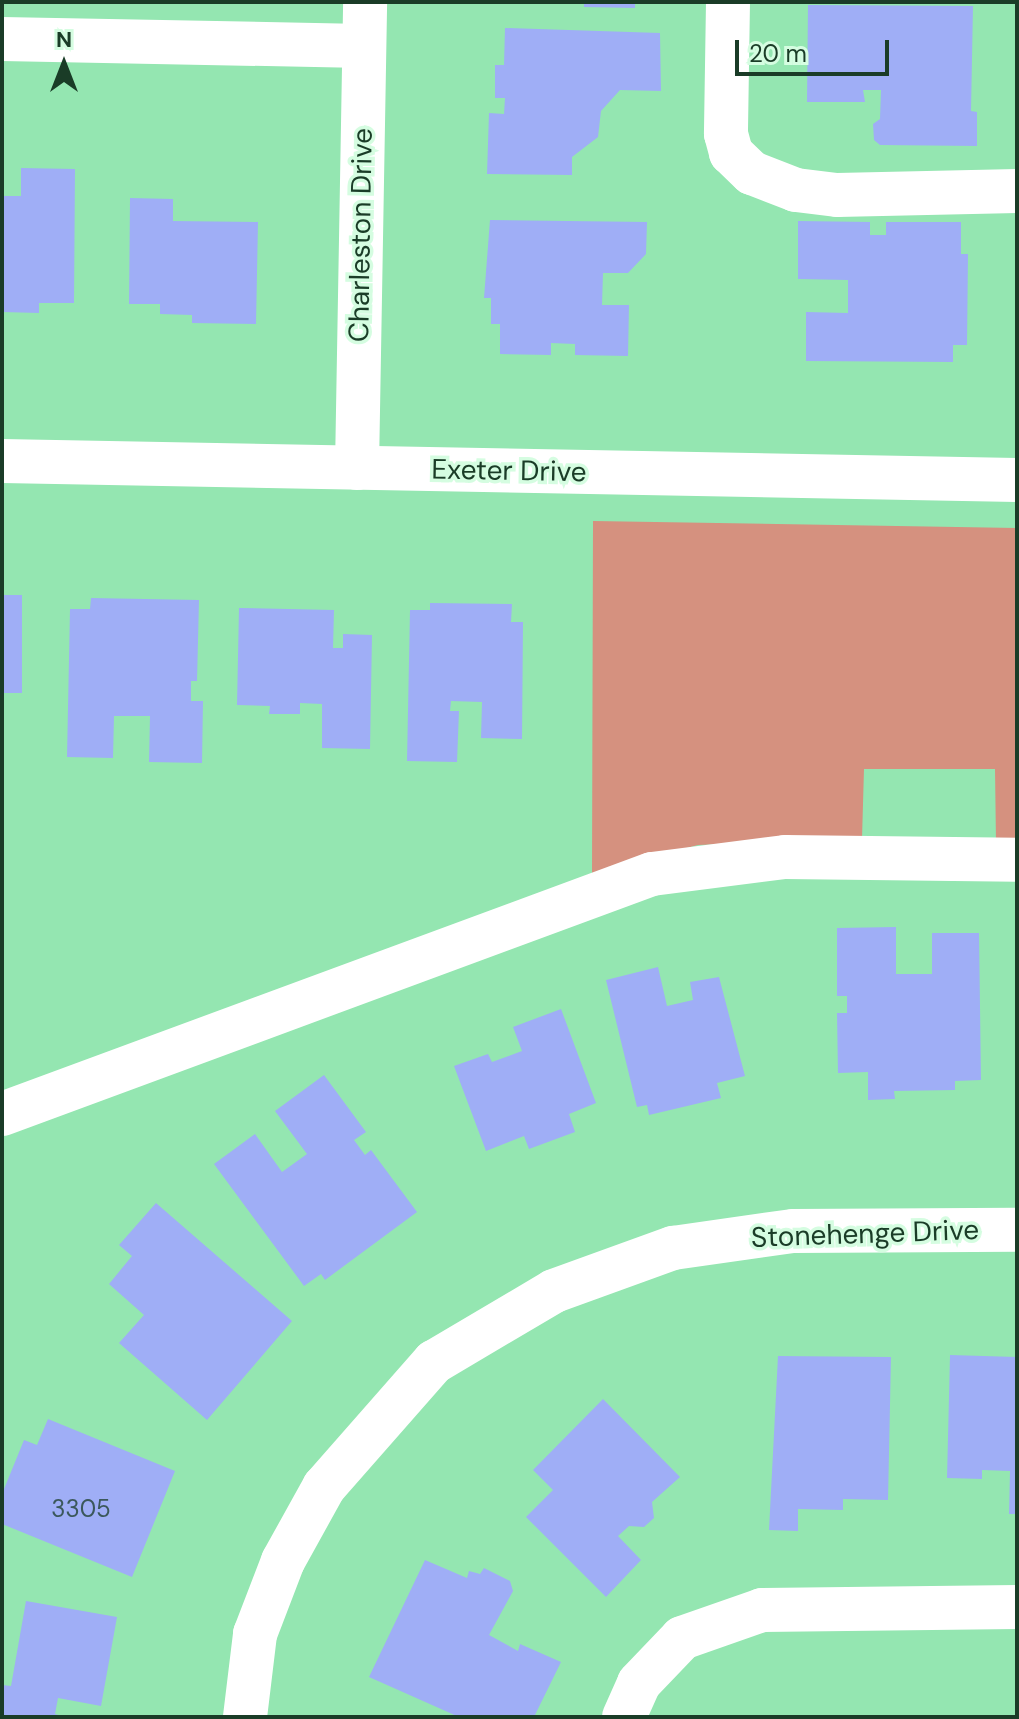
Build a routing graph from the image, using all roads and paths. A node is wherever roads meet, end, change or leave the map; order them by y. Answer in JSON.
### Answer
{"nodes":[{"id":1,"x":365,"y":2,"type":"edge"},
{"id":2,"x":728,"y":2,"type":"edge"},
{"id":3,"x":2,"y":39,"type":"edge"},
{"id":4,"x":364,"y":46,"type":"junction"},
{"id":5,"x":1017,"y":191,"type":"edge"},
{"id":6,"x":2,"y":461,"type":"edge"},
{"id":7,"x":357,"y":468,"type":"junction"},
{"id":8,"x":1017,"y":480,"type":"edge"},
{"id":9,"x":1017,"y":860,"type":"edge"},
{"id":10,"x":2,"y":1114,"type":"edge"},
{"id":11,"x":1017,"y":1230,"type":"edge"},
{"id":12,"x":1017,"y":1607,"type":"edge"},
{"id":13,"x":245,"y":1717,"type":"edge"},
{"id":14,"x":624,"y":1717,"type":"edge"}],
"edges":[{"from":1,"to":4,"type":"street","name":"Charleston Drive"},
{"from":2,"to":5,"type":"street"},
{"from":3,"to":4,"type":"street"},
{"from":4,"to":7,"type":"street","name":"Charleston Drive"},
{"from":6,"to":7,"type":"street","name":"Exeter Drive"},
{"from":7,"to":8,"type":"street","name":"Exeter Drive"},
{"from":9,"to":10,"type":"street"},
{"from":11,"to":13,"type":"street","name":"Stonehenge Drive"},
{"from":12,"to":14,"type":"street"}]}
